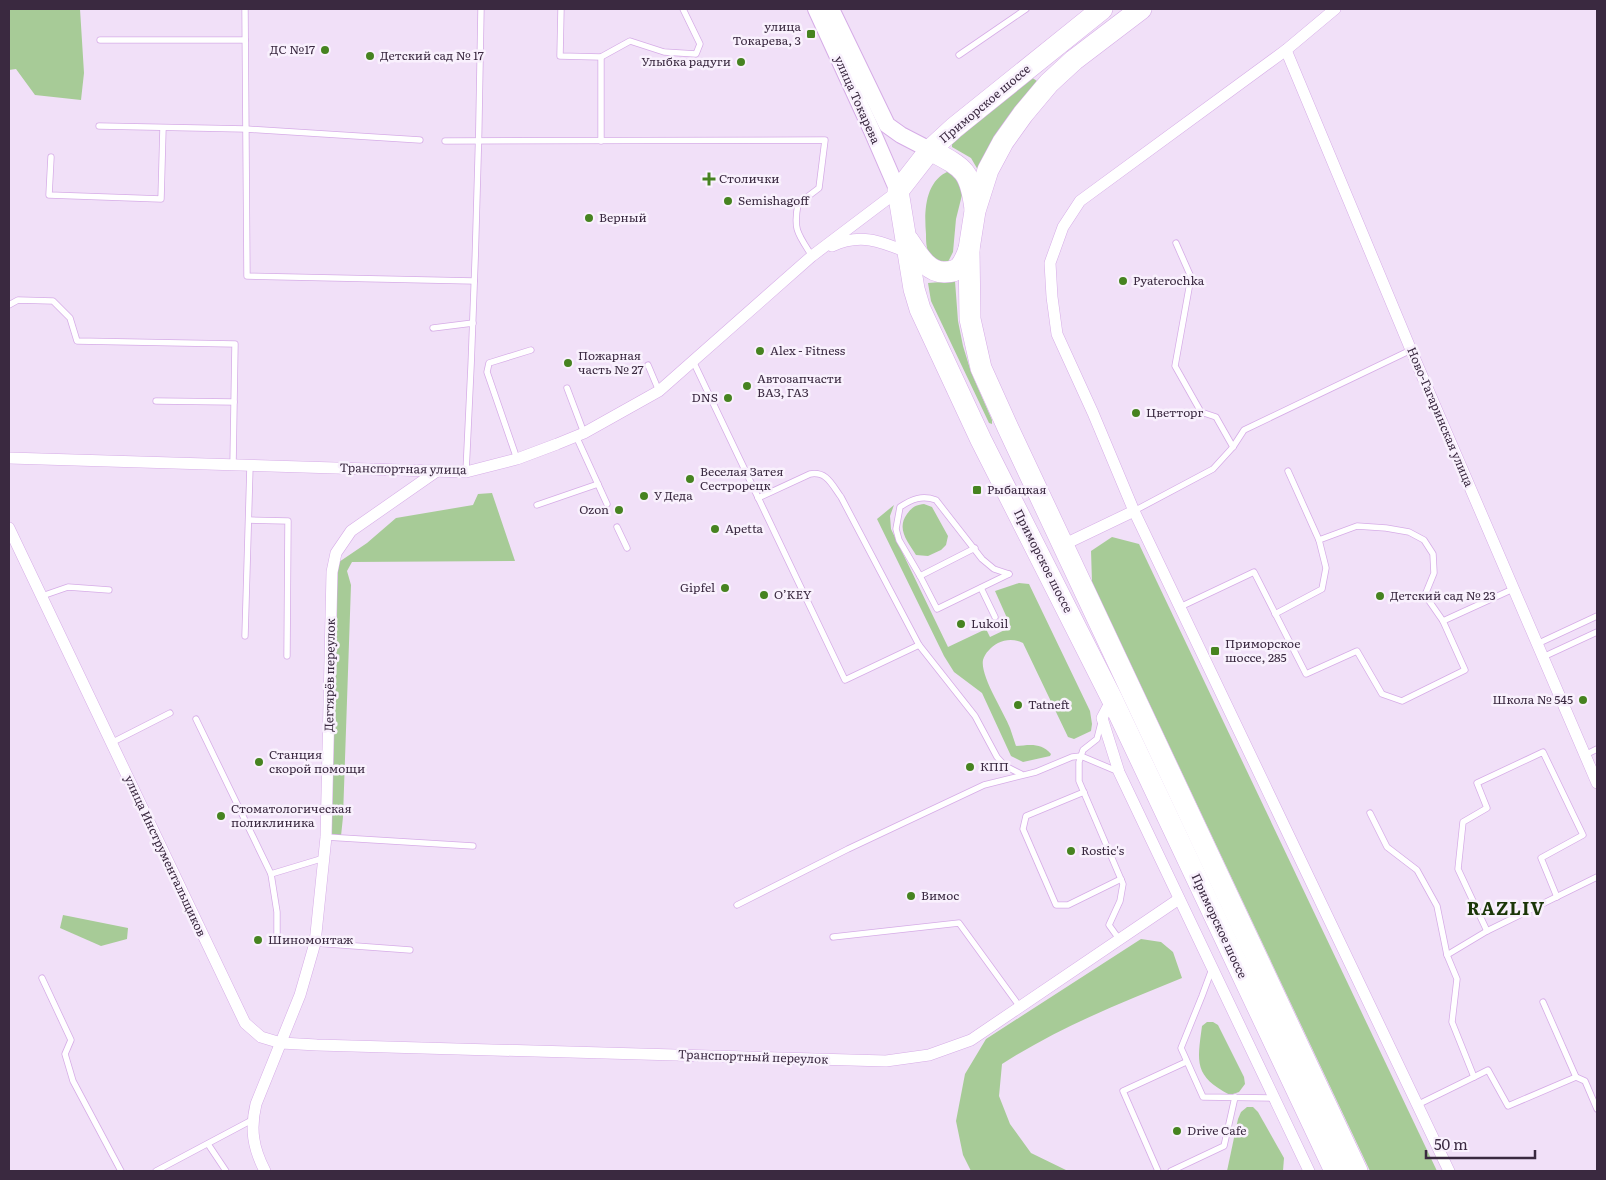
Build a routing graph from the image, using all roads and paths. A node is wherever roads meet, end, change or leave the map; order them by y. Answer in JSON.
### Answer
{"nodes":[{"id":1,"x":245,"y":9,"type":"edge"},
{"id":2,"x":481,"y":9,"type":"edge"},
{"id":3,"x":561,"y":9,"type":"edge"},
{"id":4,"x":683,"y":9,"type":"edge"},
{"id":5,"x":816,"y":9,"type":"edge"},
{"id":6,"x":831,"y":9,"type":"edge"},
{"id":7,"x":1026,"y":9,"type":"edge"},
{"id":8,"x":1102,"y":9,"type":"edge"},
{"id":9,"x":1141,"y":9,"type":"edge"},
{"id":10,"x":1335,"y":9,"type":"edge"},
{"id":11,"x":100,"y":40,"type":"dead end"},
{"id":12,"x":245,"y":40,"type":"junction"},
{"id":13,"x":1286,"y":50,"type":"junction"},
{"id":14,"x":959,"y":55,"type":"dead end"},
{"id":15,"x":601,"y":56,"type":"junction"},
{"id":16,"x":99,"y":126,"type":"dead end"},
{"id":17,"x":164,"y":128,"type":"junction"},
{"id":18,"x":246,"y":130,"type":"junction"},
{"id":19,"x":420,"y":140,"type":"dead end"},
{"id":20,"x":445,"y":141,"type":"dead end"},
{"id":21,"x":479,"y":141,"type":"junction"},
{"id":22,"x":601,"y":141,"type":"junction"},
{"id":23,"x":930,"y":150,"type":"junction"},
{"id":24,"x":51,"y":157,"type":"dead end"},
{"id":25,"x":898,"y":191,"type":"junction"},
{"id":26,"x":975,"y":211,"type":"junction"},
{"id":27,"x":906,"y":243,"type":"junction"},
{"id":28,"x":1176,"y":243,"type":"dead end"},
{"id":29,"x":969,"y":250,"type":"junction"},
{"id":30,"x":815,"y":254,"type":"junction"},
{"id":31,"x":474,"y":281,"type":"junction"},
{"id":32,"x":9,"y":305,"type":"edge"},
{"id":33,"x":473,"y":323,"type":"junction"},
{"id":34,"x":433,"y":328,"type":"dead end"},
{"id":35,"x":531,"y":350,"type":"dead end"},
{"id":36,"x":1411,"y":350,"type":"junction"},
{"id":37,"x":693,"y":361,"type":"junction"},
{"id":38,"x":648,"y":365,"type":"dead end"},
{"id":39,"x":567,"y":388,"type":"dead end"},
{"id":40,"x":659,"y":391,"type":"junction"},
{"id":41,"x":156,"y":401,"type":"dead end"},
{"id":42,"x":234,"y":402,"type":"junction"},
{"id":43,"x":580,"y":434,"type":"junction"},
{"id":44,"x":1233,"y":447,"type":"junction"},
{"id":45,"x":9,"y":458,"type":"edge"},
{"id":46,"x":517,"y":459,"type":"junction"},
{"id":47,"x":233,"y":465,"type":"junction"},
{"id":48,"x":250,"y":466,"type":"junction"},
{"id":49,"x":437,"y":471,"type":"junction"},
{"id":50,"x":1288,"y":471,"type":"dead end"},
{"id":51,"x":466,"y":472,"type":"junction"},
{"id":52,"x":598,"y":484,"type":"junction"},
{"id":53,"x":758,"y":498,"type":"junction"},
{"id":54,"x":607,"y":504,"type":"dead end"},
{"id":55,"x":537,"y":505,"type":"dead end"},
{"id":56,"x":1134,"y":511,"type":"junction"},
{"id":57,"x":248,"y":520,"type":"junction"},
{"id":58,"x":617,"y":527,"type":"dead end"},
{"id":59,"x":9,"y":528,"type":"edge"},
{"id":60,"x":1319,"y":540,"type":"junction"},
{"id":61,"x":1063,"y":545,"type":"junction"},
{"id":62,"x":627,"y":548,"type":"dead end"},
{"id":63,"x":975,"y":548,"type":"junction"},
{"id":64,"x":920,"y":576,"type":"junction"},
{"id":65,"x":981,"y":588,"type":"junction"},
{"id":66,"x":1514,"y":588,"type":"junction"},
{"id":67,"x":110,"y":590,"type":"dead end"},
{"id":68,"x":42,"y":596,"type":"junction"},
{"id":69,"x":1180,"y":607,"type":"junction"},
{"id":70,"x":1275,"y":614,"type":"junction"},
{"id":71,"x":1597,"y":616,"type":"edge"},
{"id":72,"x":994,"y":617,"type":"dead end"},
{"id":73,"x":1443,"y":621,"type":"junction"},
{"id":74,"x":1597,"y":632,"type":"edge"},
{"id":75,"x":245,"y":636,"type":"dead end"},
{"id":76,"x":1537,"y":644,"type":"junction"},
{"id":77,"x":919,"y":646,"type":"junction"},
{"id":78,"x":287,"y":656,"type":"dead end"},
{"id":79,"x":1543,"y":657,"type":"junction"},
{"id":80,"x":1112,"y":699,"type":"junction"},
{"id":81,"x":170,"y":713,"type":"dead end"},
{"id":82,"x":1102,"y":718,"type":"junction"},
{"id":83,"x":196,"y":719,"type":"dead end"},
{"id":84,"x":112,"y":742,"type":"junction"},
{"id":85,"x":1597,"y":749,"type":"edge"},
{"id":86,"x":1585,"y":755,"type":"junction"},
{"id":87,"x":1081,"y":756,"type":"junction"},
{"id":88,"x":1119,"y":772,"type":"junction"},
{"id":89,"x":1021,"y":774,"type":"junction"},
{"id":90,"x":1597,"y":783,"type":"edge"},
{"id":91,"x":1084,"y":792,"type":"junction"},
{"id":92,"x":1370,"y":813,"type":"dead end"},
{"id":93,"x":326,"y":838,"type":"junction"},
{"id":94,"x":473,"y":846,"type":"dead end"},
{"id":95,"x":324,"y":858,"type":"junction"},
{"id":96,"x":271,"y":874,"type":"junction"},
{"id":97,"x":1597,"y":877,"type":"edge"},
{"id":98,"x":1121,"y":879,"type":"junction"},
{"id":99,"x":1557,"y":897,"type":"junction"},
{"id":100,"x":1179,"y":899,"type":"junction"},
{"id":101,"x":737,"y":905,"type":"dead end"},
{"id":102,"x":1487,"y":931,"type":"junction"},
{"id":103,"x":834,"y":937,"type":"dead end"},
{"id":104,"x":1119,"y":939,"type":"junction"},
{"id":105,"x":276,"y":942,"type":"dead end"},
{"id":106,"x":316,"y":943,"type":"junction"},
{"id":107,"x":410,"y":950,"type":"dead end"},
{"id":108,"x":1447,"y":954,"type":"junction"},
{"id":109,"x":1212,"y":969,"type":"junction"},
{"id":110,"x":42,"y":978,"type":"dead end"},
{"id":111,"x":1542,"y":1002,"type":"dead end"},
{"id":112,"x":1020,"y":1007,"type":"junction"},
{"id":113,"x":281,"y":1043,"type":"junction"},
{"id":114,"x":1186,"y":1062,"type":"junction"},
{"id":115,"x":1474,"y":1077,"type":"junction"},
{"id":116,"x":1576,"y":1077,"type":"junction"},
{"id":117,"x":1235,"y":1097,"type":"junction"},
{"id":118,"x":1274,"y":1098,"type":"junction"},
{"id":119,"x":1417,"y":1105,"type":"junction"},
{"id":120,"x":1597,"y":1110,"type":"edge"},
{"id":121,"x":252,"y":1120,"type":"junction"},
{"id":122,"x":208,"y":1144,"type":"junction"},
{"id":123,"x":1304,"y":1169,"type":"edge"},
{"id":124,"x":121,"y":1171,"type":"edge"},
{"id":125,"x":156,"y":1171,"type":"edge"},
{"id":126,"x":226,"y":1171,"type":"edge"},
{"id":127,"x":265,"y":1171,"type":"edge"},
{"id":128,"x":1158,"y":1171,"type":"edge"},
{"id":129,"x":1170,"y":1171,"type":"edge"},
{"id":130,"x":1335,"y":1171,"type":"edge"},
{"id":131,"x":1357,"y":1171,"type":"edge"},
{"id":132,"x":1448,"y":1171,"type":"edge"}],
"edges":[{"from":1,"to":12,"type":"lane"},
{"from":2,"to":21,"type":"lane"},
{"from":3,"to":15,"type":"lane"},
{"from":4,"to":15,"type":"lane"},
{"from":5,"to":25,"type":"main road","name":"улица Токарева"},
{"from":6,"to":23,"type":"main road","name":"улица Токарева"},
{"from":7,"to":14,"type":"lane"},
{"from":8,"to":23,"type":"highway","name":"Приморское шоссе"},
{"from":9,"to":26,"type":"highway","name":"Приморское шоссе"},
{"from":10,"to":13,"type":"street"},
{"from":11,"to":12,"type":"lane"},
{"from":12,"to":18,"type":"lane"},
{"from":13,"to":36,"type":"street","name":"Ново-Гагаринская улица"},
{"from":13,"to":56,"type":"street"},
{"from":15,"to":22,"type":"lane"},
{"from":16,"to":17,"type":"lane"},
{"from":17,"to":18,"type":"lane"},
{"from":17,"to":24,"type":"lane"},
{"from":18,"to":19,"type":"lane"},
{"from":18,"to":31,"type":"lane"},
{"from":20,"to":21,"type":"lane"},
{"from":21,"to":22,"type":"lane"},
{"from":21,"to":31,"type":"lane"},
{"from":22,"to":30,"type":"lane"},
{"from":23,"to":25,"type":"highway","name":"Приморское шоссе"},
{"from":23,"to":26,"type":"highway"},
{"from":25,"to":27,"type":"highway","name":"Приморское шоссе"},
{"from":25,"to":30,"type":"street","name":"Транспортная улица"},
{"from":26,"to":29,"type":"highway","name":"Приморское шоссе"},
{"from":27,"to":29,"type":"highway"},
{"from":27,"to":30,"type":"street","name":"Транспортная улица"},
{"from":27,"to":80,"type":"highway","name":"Приморское шоссе"},
{"from":28,"to":44,"type":"lane"},
{"from":29,"to":61,"type":"highway","name":"Приморское шоссе"},
{"from":30,"to":37,"type":"street","name":"Транспортная улица"},
{"from":31,"to":33,"type":"lane"},
{"from":32,"to":42,"type":"lane"},
{"from":33,"to":34,"type":"lane"},
{"from":33,"to":51,"type":"lane"},
{"from":35,"to":46,"type":"lane"},
{"from":36,"to":44,"type":"lane"},
{"from":36,"to":66,"type":"street","name":"Ново-Гагаринская улица"},
{"from":37,"to":40,"type":"street","name":"Транспортная улица"},
{"from":37,"to":53,"type":"lane"},
{"from":38,"to":40,"type":"lane"},
{"from":39,"to":43,"type":"lane"},
{"from":40,"to":43,"type":"street","name":"Транспортная улица"},
{"from":41,"to":42,"type":"lane"},
{"from":42,"to":47,"type":"lane"},
{"from":43,"to":46,"type":"street","name":"Транспортная улица"},
{"from":43,"to":52,"type":"lane"},
{"from":44,"to":56,"type":"lane"},
{"from":45,"to":47,"type":"street","name":"Транспортная улица"},
{"from":46,"to":51,"type":"street","name":"Транспортная улица"},
{"from":47,"to":48,"type":"street","name":"Транспортная улица"},
{"from":48,"to":49,"type":"street","name":"Транспортная улица"},
{"from":48,"to":57,"type":"lane"},
{"from":49,"to":51,"type":"street","name":"Транспортная улица"},
{"from":49,"to":93,"type":"street","name":"Дегтярёв переулок"},
{"from":50,"to":60,"type":"lane"},
{"from":52,"to":54,"type":"lane"},
{"from":52,"to":55,"type":"lane"},
{"from":53,"to":77,"type":"lane"},
{"from":53,"to":77,"type":"lane"},
{"from":56,"to":61,"type":"street"},
{"from":56,"to":69,"type":"street"},
{"from":57,"to":75,"type":"lane"},
{"from":57,"to":78,"type":"lane"},
{"from":58,"to":62,"type":"lane"},
{"from":59,"to":68,"type":"street","name":"улица Инструментальщиков"},
{"from":60,"to":70,"type":"lane"},
{"from":60,"to":73,"type":"lane"},
{"from":61,"to":131,"type":"highway","name":"Приморское шоссе"},
{"from":63,"to":64,"type":"lane"},
{"from":63,"to":64,"type":"lane"},
{"from":63,"to":65,"type":"lane"},
{"from":64,"to":65,"type":"lane"},
{"from":65,"to":72,"type":"lane"},
{"from":66,"to":73,"type":"lane"},
{"from":66,"to":76,"type":"street","name":"Ново-Гагаринская улица"},
{"from":67,"to":68,"type":"lane"},
{"from":68,"to":84,"type":"street","name":"улица Инструментальщиков"},
{"from":69,"to":70,"type":"lane"},
{"from":69,"to":119,"type":"street"},
{"from":70,"to":73,"type":"lane"},
{"from":71,"to":76,"type":"lane"},
{"from":74,"to":79,"type":"lane"},
{"from":76,"to":79,"type":"street","name":"Ново-Гагаринская улица"},
{"from":77,"to":89,"type":"lane"},
{"from":79,"to":86,"type":"street","name":"Ново-Гагаринская улица"},
{"from":80,"to":82,"type":"street"},
{"from":80,"to":130,"type":"highway","name":"Приморское шоссе"},
{"from":81,"to":84,"type":"lane"},
{"from":82,"to":87,"type":"lane"},
{"from":82,"to":88,"type":"street"},
{"from":83,"to":96,"type":"lane"},
{"from":84,"to":113,"type":"street","name":"улица Инструментальщиков"},
{"from":85,"to":86,"type":"lane"},
{"from":86,"to":90,"type":"street","name":"Ново-Гагаринская улица"},
{"from":87,"to":88,"type":"lane"},
{"from":87,"to":89,"type":"lane"},
{"from":87,"to":91,"type":"lane"},
{"from":88,"to":100,"type":"street"},
{"from":89,"to":101,"type":"lane"},
{"from":91,"to":98,"type":"lane"},
{"from":91,"to":98,"type":"lane"},
{"from":92,"to":108,"type":"lane"},
{"from":93,"to":94,"type":"lane"},
{"from":93,"to":95,"type":"street","name":"Дегтярёв переулок"},
{"from":95,"to":96,"type":"lane"},
{"from":95,"to":106,"type":"street","name":"Дегтярёв переулок"},
{"from":96,"to":105,"type":"lane"},
{"from":97,"to":99,"type":"lane"},
{"from":98,"to":104,"type":"lane"},
{"from":99,"to":102,"type":"lane"},
{"from":99,"to":102,"type":"lane"},
{"from":100,"to":104,"type":"street","name":"Транспортный переулок"},
{"from":100,"to":109,"type":"street"},
{"from":102,"to":108,"type":"lane"},
{"from":103,"to":112,"type":"lane"},
{"from":104,"to":112,"type":"street","name":"Транспортный переулок"},
{"from":106,"to":107,"type":"lane"},
{"from":106,"to":113,"type":"street","name":"Дегтярёв переулок"},
{"from":108,"to":115,"type":"lane"},
{"from":109,"to":114,"type":"lane"},
{"from":109,"to":118,"type":"street"},
{"from":110,"to":124,"type":"lane"},
{"from":111,"to":116,"type":"lane"},
{"from":112,"to":113,"type":"street","name":"Транспортный переулок"},
{"from":113,"to":121,"type":"street"},
{"from":114,"to":117,"type":"lane"},
{"from":114,"to":128,"type":"lane"},
{"from":115,"to":116,"type":"lane"},
{"from":115,"to":119,"type":"lane"},
{"from":116,"to":120,"type":"lane"},
{"from":117,"to":118,"type":"lane"},
{"from":117,"to":129,"type":"lane"},
{"from":118,"to":123,"type":"street"},
{"from":119,"to":132,"type":"street"},
{"from":121,"to":122,"type":"lane"},
{"from":121,"to":127,"type":"street"},
{"from":122,"to":125,"type":"lane"},
{"from":122,"to":126,"type":"lane"}]}
